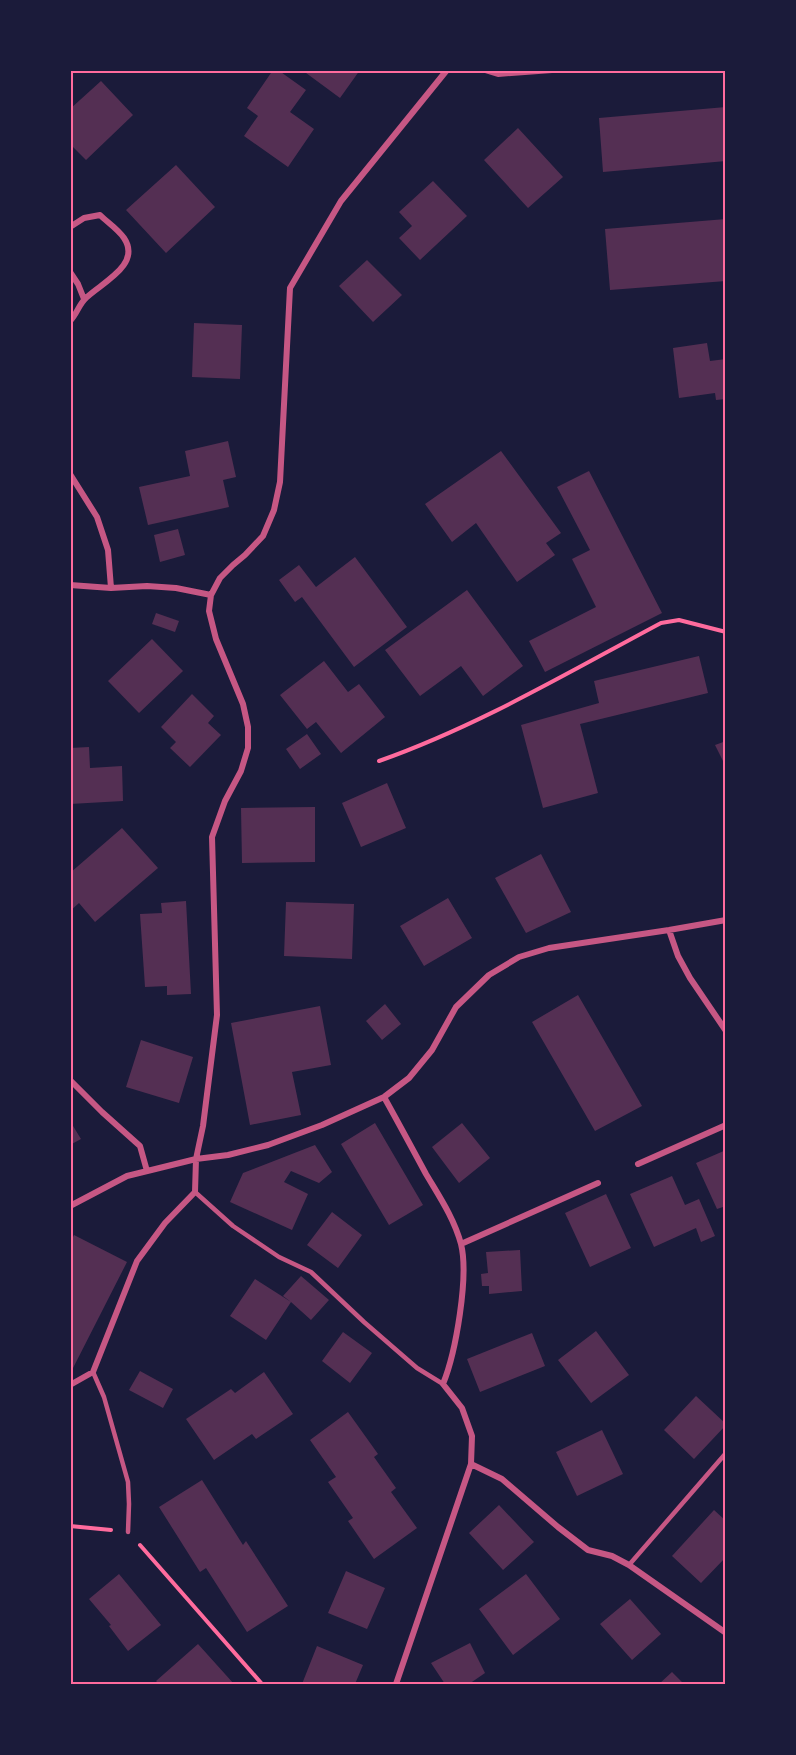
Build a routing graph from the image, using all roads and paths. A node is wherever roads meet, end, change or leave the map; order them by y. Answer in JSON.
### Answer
{"nodes":[{"id":1,"x":447,"y":70,"type":"edge"},
{"id":2,"x":485,"y":70,"type":"edge"},
{"id":3,"x":552,"y":70,"type":"edge"},
{"id":4,"x":70,"y":227,"type":"edge"},
{"id":5,"x":70,"y":272,"type":"edge"},
{"id":6,"x":84,"y":299,"type":"junction"},
{"id":7,"x":70,"y":321,"type":"edge"},
{"id":8,"x":70,"y":474,"type":"edge"},
{"id":9,"x":70,"y":585,"type":"edge"},
{"id":10,"x":111,"y":588,"type":"junction"},
{"id":11,"x":211,"y":596,"type":"junction"},
{"id":12,"x":726,"y":632,"type":"edge"},
{"id":13,"x":379,"y":761,"type":"dead end"},
{"id":14,"x":726,"y":920,"type":"edge"},
{"id":15,"x":669,"y":930,"type":"junction"},
{"id":16,"x":726,"y":1031,"type":"edge"},
{"id":17,"x":70,"y":1080,"type":"edge"},
{"id":18,"x":384,"y":1097,"type":"junction"},
{"id":19,"x":726,"y":1125,"type":"edge"},
{"id":20,"x":196,"y":1159,"type":"junction"},
{"id":21,"x":638,"y":1164,"type":"dead end"},
{"id":22,"x":147,"y":1171,"type":"junction"},
{"id":23,"x":598,"y":1183,"type":"dead end"},
{"id":24,"x":195,"y":1192,"type":"junction"},
{"id":25,"x":70,"y":1206,"type":"edge"},
{"id":26,"x":461,"y":1244,"type":"junction"},
{"id":27,"x":93,"y":1372,"type":"junction"},
{"id":28,"x":443,"y":1384,"type":"junction"},
{"id":29,"x":70,"y":1385,"type":"edge"},
{"id":30,"x":726,"y":1453,"type":"edge"},
{"id":31,"x":471,"y":1464,"type":"junction"},
{"id":32,"x":70,"y":1526,"type":"edge"},
{"id":33,"x":128,"y":1532,"type":"junction"},
{"id":34,"x":629,"y":1565,"type":"junction"},
{"id":35,"x":726,"y":1634,"type":"edge"},
{"id":36,"x":262,"y":1684,"type":"edge"},
{"id":37,"x":396,"y":1684,"type":"edge"}],
"edges":[{"from":1,"to":11,"type":"street"},
{"from":2,"to":3,"type":"street"},
{"from":4,"to":6,"type":"street"},
{"from":5,"to":6,"type":"street"},
{"from":6,"to":7,"type":"street"},
{"from":8,"to":10,"type":"street"},
{"from":9,"to":10,"type":"street"},
{"from":10,"to":11,"type":"street"},
{"from":11,"to":20,"type":"street"},
{"from":12,"to":13,"type":"path"},
{"from":14,"to":15,"type":"street"},
{"from":15,"to":16,"type":"street"},
{"from":15,"to":18,"type":"street"},
{"from":17,"to":22,"type":"street"},
{"from":18,"to":20,"type":"street"},
{"from":18,"to":26,"type":"street"},
{"from":19,"to":21,"type":"street"},
{"from":20,"to":22,"type":"street"},
{"from":20,"to":24,"type":"street"},
{"from":22,"to":25,"type":"street"},
{"from":23,"to":26,"type":"street"},
{"from":24,"to":27,"type":"street"},
{"from":24,"to":28,"type":"lane"},
{"from":26,"to":28,"type":"street"},
{"from":27,"to":29,"type":"street"},
{"from":27,"to":33,"type":"lane"},
{"from":28,"to":31,"type":"street"},
{"from":30,"to":34,"type":"lane"},
{"from":31,"to":34,"type":"street"},
{"from":31,"to":37,"type":"street"},
{"from":32,"to":33,"type":"path"},
{"from":33,"to":36,"type":"path"},
{"from":34,"to":35,"type":"street"}]}
